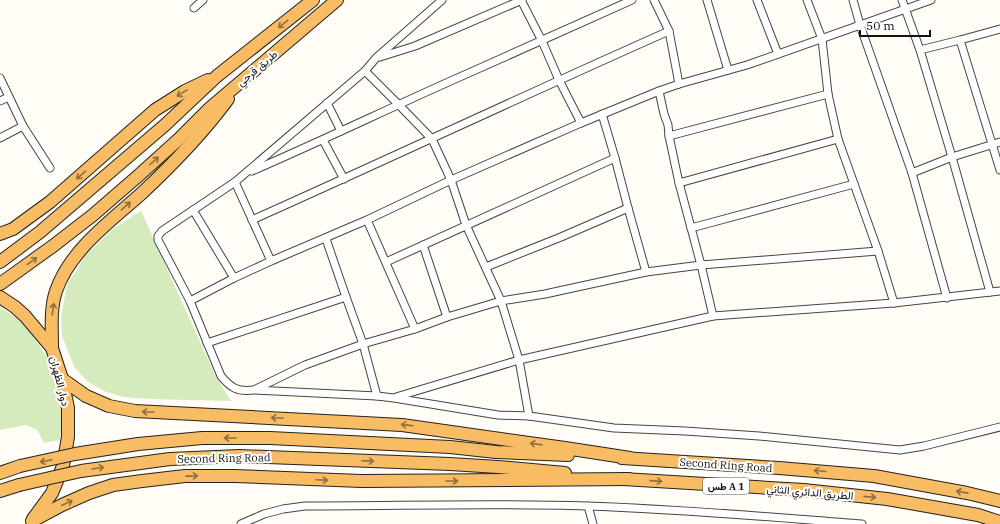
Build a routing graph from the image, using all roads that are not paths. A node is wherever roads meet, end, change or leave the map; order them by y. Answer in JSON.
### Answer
{"nodes":[{"id":1,"x":203,"y":0,"type":"edge"},
{"id":2,"x":313,"y":0,"type":"edge"},
{"id":3,"x":337,"y":0,"type":"edge"},
{"id":4,"x":442,"y":0,"type":"edge"},
{"id":5,"x":521,"y":0,"type":"edge"},
{"id":6,"x":632,"y":0,"type":"edge"},
{"id":7,"x":654,"y":0,"type":"edge"},
{"id":8,"x":707,"y":0,"type":"edge"},
{"id":9,"x":757,"y":0,"type":"edge"},
{"id":10,"x":807,"y":0,"type":"edge"},
{"id":11,"x":853,"y":0,"type":"edge"},
{"id":12,"x":902,"y":0,"type":"edge"},
{"id":13,"x":931,"y":0,"type":"edge"},
{"id":14,"x":194,"y":8,"type":"dead end"},
{"id":15,"x":905,"y":9,"type":"junction"},
{"id":16,"x":860,"y":25,"type":"junction"},
{"id":17,"x":1000,"y":29,"type":"edge"},
{"id":18,"x":669,"y":31,"type":"junction"},
{"id":19,"x":822,"y":39,"type":"junction"},
{"id":20,"x":960,"y":40,"type":"junction"},
{"id":21,"x":542,"y":41,"type":"junction"},
{"id":22,"x":920,"y":50,"type":"junction"},
{"id":23,"x":778,"y":54,"type":"junction"},
{"id":24,"x":376,"y":58,"type":"junction"},
{"id":25,"x":728,"y":70,"type":"junction"},
{"id":26,"x":365,"y":71,"type":"junction"},
{"id":27,"x":217,"y":76,"type":"junction"},
{"id":28,"x":0,"y":78,"type":"edge"},
{"id":29,"x":559,"y":80,"type":"junction"},
{"id":30,"x":238,"y":84,"type":"junction"},
{"id":31,"x":679,"y":84,"type":"junction"},
{"id":32,"x":659,"y":91,"type":"junction"},
{"id":33,"x":828,"y":94,"type":"junction"},
{"id":34,"x":9,"y":97,"type":"junction"},
{"id":35,"x":0,"y":101,"type":"edge"},
{"id":36,"x":327,"y":103,"type":"junction"},
{"id":37,"x":399,"y":105,"type":"junction"},
{"id":38,"x":602,"y":114,"type":"junction"},
{"id":39,"x":581,"y":123,"type":"junction"},
{"id":40,"x":23,"y":126,"type":"junction"},
{"id":41,"x":341,"y":131,"type":"junction"},
{"id":42,"x":669,"y":136,"type":"junction"},
{"id":43,"x":0,"y":138,"type":"edge"},
{"id":44,"x":432,"y":139,"type":"junction"},
{"id":45,"x":838,"y":139,"type":"junction"},
{"id":46,"x":324,"y":140,"type":"junction"},
{"id":47,"x":996,"y":143,"type":"edge"},
{"id":48,"x":952,"y":157,"type":"junction"},
{"id":49,"x":615,"y":158,"type":"junction"},
{"id":50,"x":50,"y":168,"type":"dead end"},
{"id":51,"x":1000,"y":170,"type":"edge"},
{"id":52,"x":912,"y":173,"type":"junction"},
{"id":53,"x":245,"y":174,"type":"junction"},
{"id":54,"x":344,"y":179,"type":"junction"},
{"id":55,"x":451,"y":180,"type":"junction"},
{"id":56,"x":235,"y":182,"type":"junction"},
{"id":57,"x":679,"y":183,"type":"junction"},
{"id":58,"x":854,"y":184,"type":"junction"},
{"id":59,"x":628,"y":208,"type":"junction"},
{"id":60,"x":193,"y":210,"type":"junction"},
{"id":61,"x":252,"y":220,"type":"junction"},
{"id":62,"x":367,"y":220,"type":"junction"},
{"id":63,"x":466,"y":225,"type":"junction"},
{"id":64,"x":691,"y":228,"type":"junction"},
{"id":65,"x":0,"y":234,"type":"edge"},
{"id":66,"x":326,"y":239,"type":"junction"},
{"id":67,"x":423,"y":245,"type":"junction"},
{"id":68,"x":878,"y":251,"type":"junction"},
{"id":69,"x":271,"y":261,"type":"junction"},
{"id":70,"x":0,"y":262,"type":"edge"},
{"id":71,"x":386,"y":262,"type":"junction"},
{"id":72,"x":701,"y":265,"type":"junction"},
{"id":73,"x":486,"y":267,"type":"junction"},
{"id":74,"x":646,"y":272,"type":"junction"},
{"id":75,"x":234,"y":278,"type":"junction"},
{"id":76,"x":0,"y":284,"type":"edge"},
{"id":77,"x":1000,"y":291,"type":"edge"},
{"id":78,"x":990,"y":292,"type":"junction"},
{"id":79,"x":0,"y":297,"type":"edge"},
{"id":80,"x":346,"y":297,"type":"junction"},
{"id":81,"x":946,"y":298,"type":"junction"},
{"id":82,"x":190,"y":301,"type":"junction"},
{"id":83,"x":501,"y":301,"type":"junction"},
{"id":84,"x":894,"y":303,"type":"junction"},
{"id":85,"x":713,"y":316,"type":"junction"},
{"id":86,"x":447,"y":318,"type":"junction"},
{"id":87,"x":415,"y":329,"type":"junction"},
{"id":88,"x":207,"y":343,"type":"junction"},
{"id":89,"x":364,"y":344,"type":"junction"},
{"id":90,"x":52,"y":348,"type":"junction"},
{"id":91,"x":519,"y":360,"type":"junction"},
{"id":92,"x":62,"y":379,"type":"junction"},
{"id":93,"x":254,"y":390,"type":"junction"},
{"id":94,"x":377,"y":396,"type":"junction"},
{"id":95,"x":394,"y":398,"type":"junction"},
{"id":96,"x":529,"y":416,"type":"junction"},
{"id":97,"x":1000,"y":427,"type":"edge"},
{"id":98,"x":630,"y":458,"type":"junction"},
{"id":99,"x":450,"y":464,"type":"joint"},
{"id":100,"x":0,"y":473,"type":"edge"},
{"id":101,"x":629,"y":480,"type":"junction"},
{"id":102,"x":0,"y":490,"type":"edge"},
{"id":103,"x":1000,"y":501,"type":"edge"},
{"id":104,"x":588,"y":506,"type":"junction"},
{"id":105,"x":30,"y":522,"type":"edge"},
{"id":106,"x":1000,"y":522,"type":"edge"},
{"id":107,"x":240,"y":524,"type":"edge"},
{"id":108,"x":593,"y":524,"type":"edge"},
{"id":109,"x":862,"y":524,"type":"edge"}],
"edges":[{"from":1,"to":14,"type":"street"},
{"from":2,"to":27,"type":"highway","name":"طريق قرجي","one_way":true},
{"from":3,"to":30,"type":"highway","name":"طريق قرجي"},
{"from":4,"to":24,"type":"street"},
{"from":5,"to":21,"type":"street"},
{"from":5,"to":24,"type":"street"},
{"from":6,"to":21,"type":"street"},
{"from":7,"to":18,"type":"street"},
{"from":8,"to":25,"type":"street"},
{"from":9,"to":23,"type":"street"},
{"from":10,"to":19,"type":"street"},
{"from":11,"to":16,"type":"street"},
{"from":12,"to":15,"type":"street"},
{"from":13,"to":15,"type":"street"},
{"from":15,"to":16,"type":"street"},
{"from":15,"to":22,"type":"street"},
{"from":16,"to":19,"type":"street"},
{"from":16,"to":52,"type":"street"},
{"from":17,"to":20,"type":"street"},
{"from":18,"to":29,"type":"street"},
{"from":18,"to":31,"type":"street"},
{"from":19,"to":23,"type":"street"},
{"from":19,"to":33,"type":"street"},
{"from":20,"to":22,"type":"street"},
{"from":20,"to":47,"type":"street"},
{"from":21,"to":29,"type":"street"},
{"from":21,"to":37,"type":"street"},
{"from":22,"to":48,"type":"street"},
{"from":23,"to":25,"type":"street"},
{"from":24,"to":26,"type":"street"},
{"from":25,"to":31,"type":"street"},
{"from":26,"to":36,"type":"street"},
{"from":26,"to":37,"type":"street"},
{"from":27,"to":65,"type":"highway","one_way":true},
{"from":27,"to":70,"type":"highway","name":"طريق قرجي"},
{"from":28,"to":34,"type":"street"},
{"from":29,"to":39,"type":"street"},
{"from":29,"to":44,"type":"street"},
{"from":76,"to":30,"type":"highway","name":"طريق قرجي","one_way":true},
{"from":90,"to":30,"type":"highway","one_way":true},
{"from":31,"to":32,"type":"street"},
{"from":32,"to":38,"type":"street"},
{"from":32,"to":42,"type":"street"},
{"from":33,"to":42,"type":"street"},
{"from":33,"to":45,"type":"street"},
{"from":34,"to":35,"type":"street"},
{"from":34,"to":40,"type":"street"},
{"from":36,"to":41,"type":"street"},
{"from":36,"to":53,"type":"street"},
{"from":37,"to":41,"type":"street"},
{"from":37,"to":44,"type":"street"},
{"from":38,"to":39,"type":"street"},
{"from":38,"to":49,"type":"street"},
{"from":39,"to":55,"type":"street"},
{"from":40,"to":43,"type":"street"},
{"from":40,"to":50,"type":"street"},
{"from":41,"to":46,"type":"street"},
{"from":42,"to":57,"type":"street"},
{"from":44,"to":54,"type":"street"},
{"from":44,"to":55,"type":"street"},
{"from":45,"to":57,"type":"street"},
{"from":45,"to":58,"type":"street"},
{"from":46,"to":53,"type":"street"},
{"from":46,"to":54,"type":"street"},
{"from":47,"to":48,"type":"street"},
{"from":47,"to":51,"type":"street"},
{"from":48,"to":52,"type":"street"},
{"from":48,"to":78,"type":"street"},
{"from":49,"to":59,"type":"street"},
{"from":49,"to":63,"type":"street"},
{"from":52,"to":81,"type":"street"},
{"from":53,"to":56,"type":"street"},
{"from":54,"to":61,"type":"street"},
{"from":55,"to":62,"type":"street"},
{"from":55,"to":63,"type":"street"},
{"from":56,"to":60,"type":"street"},
{"from":56,"to":61,"type":"street"},
{"from":57,"to":64,"type":"street"},
{"from":58,"to":64,"type":"street"},
{"from":58,"to":68,"type":"street"},
{"from":59,"to":73,"type":"street"},
{"from":59,"to":74,"type":"street"},
{"from":60,"to":75,"type":"street"},
{"from":60,"to":82,"type":"street"},
{"from":61,"to":69,"type":"street"},
{"from":62,"to":66,"type":"street"},
{"from":62,"to":71,"type":"street"},
{"from":63,"to":67,"type":"street"},
{"from":63,"to":73,"type":"street"},
{"from":64,"to":72,"type":"street"},
{"from":66,"to":69,"type":"street"},
{"from":66,"to":80,"type":"street"},
{"from":67,"to":71,"type":"street"},
{"from":67,"to":86,"type":"street"},
{"from":68,"to":72,"type":"street"},
{"from":68,"to":84,"type":"street"},
{"from":69,"to":75,"type":"street"},
{"from":71,"to":87,"type":"street"},
{"from":72,"to":74,"type":"street"},
{"from":72,"to":85,"type":"street"},
{"from":73,"to":83,"type":"street"},
{"from":74,"to":83,"type":"street"},
{"from":75,"to":82,"type":"street"},
{"from":77,"to":78,"type":"street"},
{"from":78,"to":81,"type":"street"},
{"from":79,"to":90,"type":"highway","name":"دوار الظهران"},
{"from":80,"to":88,"type":"street"},
{"from":80,"to":89,"type":"street"},
{"from":81,"to":84,"type":"street"},
{"from":82,"to":88,"type":"street"},
{"from":83,"to":86,"type":"street"},
{"from":83,"to":91,"type":"street"},
{"from":84,"to":85,"type":"street"},
{"from":85,"to":91,"type":"street"},
{"from":86,"to":87,"type":"street"},
{"from":87,"to":89,"type":"street"},
{"from":88,"to":93,"type":"street"},
{"from":89,"to":93,"type":"street"},
{"from":89,"to":94,"type":"street"},
{"from":90,"to":92,"type":"highway","name":"دوار الظهران"},
{"from":91,"to":95,"type":"street"},
{"from":91,"to":96,"type":"street"},
{"from":98,"to":92,"type":"highway","one_way":true},
{"from":92,"to":105,"type":"highway","name":"دوار الظهران"},
{"from":93,"to":94,"type":"street"},
{"from":94,"to":95,"type":"street"},
{"from":95,"to":96,"type":"street"},
{"from":96,"to":97,"type":"street"},
{"from":98,"to":100,"type":"highway","name":"Second Ring Road","number":"طس A 1","one_way":true,"bridge":true},
{"from":103,"to":98,"type":"highway","name":"Second Ring Road","number":"طس A 1","one_way":true},
{"from":99,"to":101,"type":"highway","name":"الطريق الدائري الثاني","number":"طس A 1"},
{"from":102,"to":99,"type":"highway","name":"Second Ring Road","one_way":true,"bridge":true},
{"from":105,"to":101,"type":"highway","one_way":true},
{"from":101,"to":106,"type":"highway","name":"الطريق الدائري الثاني","number":"طس A 1","one_way":true},
{"from":104,"to":107,"type":"street"},
{"from":104,"to":108,"type":"street"},
{"from":104,"to":109,"type":"street"}]}
